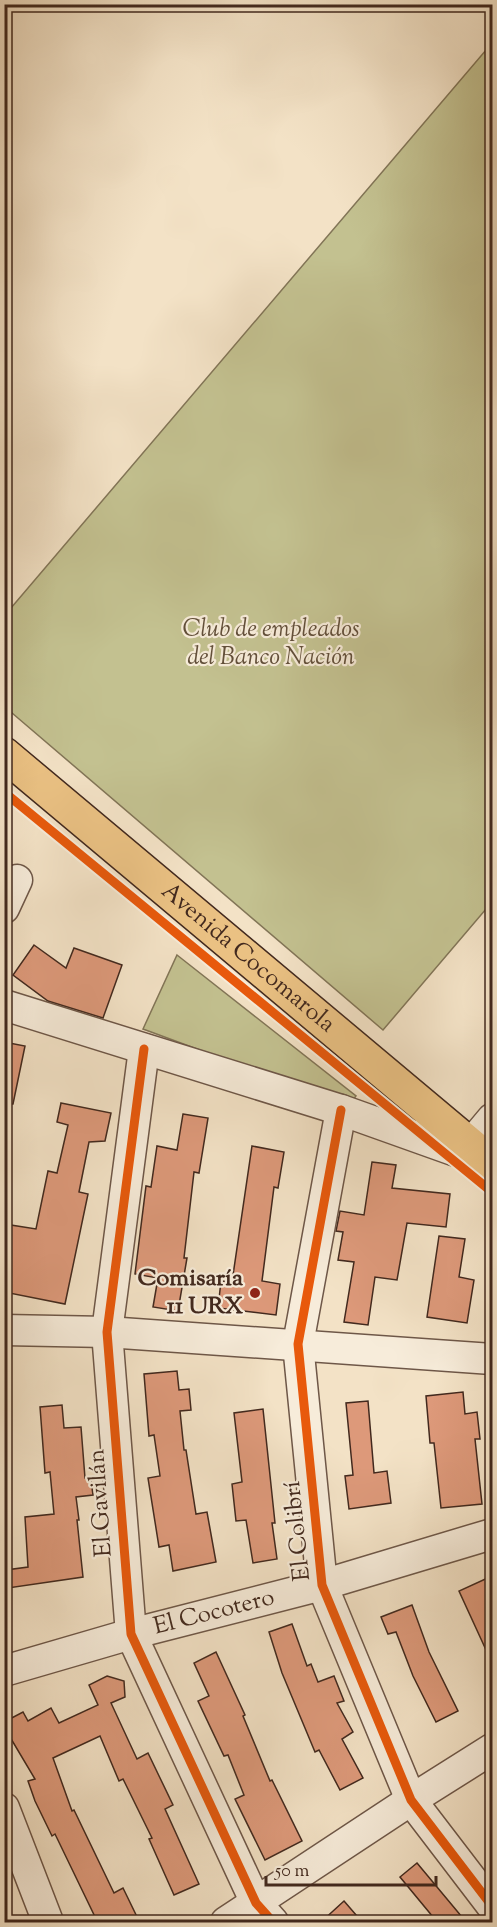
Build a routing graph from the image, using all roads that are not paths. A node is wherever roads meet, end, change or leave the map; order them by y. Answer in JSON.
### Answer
{"nodes":[{"id":1,"x":4,"y":754,"type":"edge"},
{"id":2,"x":17,"y":880,"type":"dead end"},
{"id":3,"x":4,"y":908,"type":"edge"},
{"id":4,"x":4,"y":1005,"type":"edge"},
{"id":5,"x":144,"y":1049,"type":"junction"},
{"id":6,"x":341,"y":1110,"type":"junction"},
{"id":7,"x":492,"y":1119,"type":"edge"},
{"id":8,"x":482,"y":1153,"type":"edge"},
{"id":9,"x":4,"y":1330,"type":"edge"},
{"id":10,"x":107,"y":1332,"type":"junction"},
{"id":11,"x":298,"y":1344,"type":"junction"},
{"id":12,"x":492,"y":1359,"type":"edge"},
{"id":13,"x":492,"y":1534,"type":"edge"},
{"id":14,"x":322,"y":1585,"type":"junction"},
{"id":15,"x":131,"y":1634,"type":"junction"},
{"id":16,"x":4,"y":1671,"type":"edge"},
{"id":17,"x":492,"y":1749,"type":"edge"},
{"id":18,"x":411,"y":1800,"type":"junction"},
{"id":19,"x":4,"y":1808,"type":"edge"},
{"id":20,"x":492,"y":1906,"type":"edge"},
{"id":21,"x":265,"y":1913,"type":"edge"},
{"id":22,"x":48,"y":1923,"type":"edge"},
{"id":23,"x":226,"y":1923,"type":"edge"}],
"edges":[{"from":1,"to":8,"type":"main road","name":"Avenida Cocomarola"},
{"from":2,"to":3,"type":"street"},
{"from":4,"to":5,"type":"street"},
{"from":5,"to":6,"type":"street"},
{"from":5,"to":10,"type":"street","name":"El Gavilán"},
{"from":6,"to":8,"type":"street"},
{"from":6,"to":11,"type":"street","name":"El Colibrí"},
{"from":7,"to":8,"type":"street"},
{"from":9,"to":10,"type":"street"},
{"from":10,"to":11,"type":"street"},
{"from":10,"to":15,"type":"street","name":"El Gavilán"},
{"from":11,"to":12,"type":"street"},
{"from":11,"to":14,"type":"street","name":"El Colibrí"},
{"from":13,"to":14,"type":"street","name":"El Cocotero"},
{"from":14,"to":15,"type":"street","name":"El Cocotero"},
{"from":14,"to":18,"type":"street","name":"El Colibrí"},
{"from":15,"to":16,"type":"street","name":"El Cocotero"},
{"from":15,"to":21,"type":"street","name":"El Gavilán"},
{"from":17,"to":18,"type":"street"},
{"from":18,"to":20,"type":"street","name":"El Colibrí"},
{"from":18,"to":21,"type":"street"},
{"from":19,"to":22,"type":"street"},
{"from":21,"to":23,"type":"street"}]}
